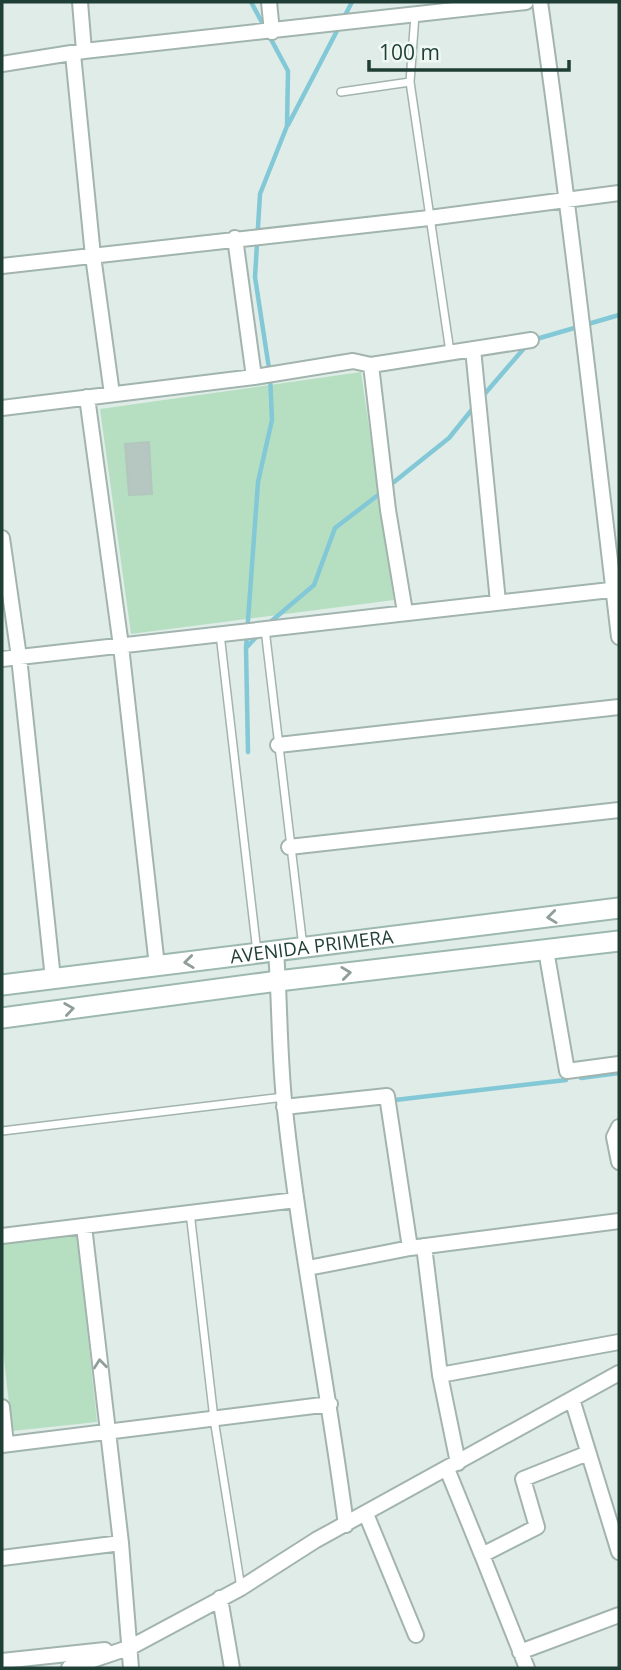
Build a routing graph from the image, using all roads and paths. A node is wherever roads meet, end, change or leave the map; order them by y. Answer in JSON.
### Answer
{"nodes":[{"id":1,"x":80,"y":2,"type":"edge"},
{"id":2,"x":268,"y":2,"type":"edge"},
{"id":3,"x":526,"y":2,"type":"edge"},
{"id":4,"x":540,"y":2,"type":"edge"},
{"id":5,"x":415,"y":15,"type":"junction"},
{"id":6,"x":272,"y":32,"type":"junction"},
{"id":7,"x":79,"y":52,"type":"junction"},
{"id":8,"x":2,"y":64,"type":"edge"},
{"id":9,"x":410,"y":82,"type":"junction"},
{"id":10,"x":341,"y":92,"type":"dead end"},
{"id":11,"x":619,"y":193,"type":"edge"},
{"id":12,"x":569,"y":201,"type":"junction"},
{"id":13,"x":429,"y":218,"type":"junction"},
{"id":14,"x":236,"y":238,"type":"junction"},
{"id":15,"x":93,"y":256,"type":"junction"},
{"id":16,"x":2,"y":266,"type":"edge"},
{"id":17,"x":531,"y":340,"type":"dead end"},
{"id":18,"x":473,"y":349,"type":"junction"},
{"id":19,"x":450,"y":353,"type":"junction"},
{"id":20,"x":371,"y":365,"type":"junction"},
{"id":21,"x":254,"y":377,"type":"junction"},
{"id":22,"x":112,"y":394,"type":"junction"},
{"id":23,"x":88,"y":397,"type":"junction"},
{"id":24,"x":2,"y":408,"type":"edge"},
{"id":25,"x":2,"y":538,"type":"edge"},
{"id":26,"x":617,"y":589,"type":"edge"},
{"id":27,"x":498,"y":602,"type":"junction"},
{"id":28,"x":405,"y":612,"type":"junction"},
{"id":29,"x":265,"y":627,"type":"junction"},
{"id":30,"x":220,"y":633,"type":"junction"},
{"id":31,"x":619,"y":637,"type":"edge"},
{"id":32,"x":121,"y":646,"type":"junction"},
{"id":33,"x":19,"y":657,"type":"junction"},
{"id":34,"x":2,"y":659,"type":"edge"},
{"id":35,"x":619,"y":707,"type":"edge"},
{"id":36,"x":278,"y":745,"type":"junction"},
{"id":37,"x":619,"y":810,"type":"edge"},
{"id":38,"x":289,"y":847,"type":"junction"},
{"id":39,"x":619,"y":908,"type":"edge"},
{"id":40,"x":619,"y":941,"type":"edge"},
{"id":41,"x":303,"y":948,"type":"junction"},
{"id":42,"x":546,"y":950,"type":"junction"},
{"id":43,"x":266,"y":952,"type":"junction"},
{"id":44,"x":157,"y":966,"type":"junction"},
{"id":45,"x":53,"y":979,"type":"junction"},
{"id":46,"x":278,"y":981,"type":"junction"},
{"id":47,"x":2,"y":985,"type":"edge"},
{"id":48,"x":2,"y":1018,"type":"edge"},
{"id":49,"x":619,"y":1064,"type":"edge"},
{"id":50,"x":284,"y":1102,"type":"junction"},
{"id":51,"x":619,"y":1127,"type":"edge"},
{"id":52,"x":2,"y":1131,"type":"edge"},
{"id":53,"x":619,"y":1162,"type":"edge"},
{"id":54,"x":296,"y":1200,"type":"junction"},
{"id":55,"x":190,"y":1212,"type":"junction"},
{"id":56,"x":619,"y":1221,"type":"edge"},
{"id":57,"x":84,"y":1226,"type":"junction"},
{"id":58,"x":2,"y":1236,"type":"edge"},
{"id":59,"x":417,"y":1247,"type":"junction"},
{"id":60,"x":308,"y":1268,"type":"junction"},
{"id":61,"x":619,"y":1342,"type":"edge"},
{"id":62,"x":619,"y":1373,"type":"edge"},
{"id":63,"x":440,"y":1375,"type":"junction"},
{"id":64,"x":572,"y":1399,"type":"junction"},
{"id":65,"x":330,"y":1404,"type":"junction"},
{"id":66,"x":2,"y":1407,"type":"edge"},
{"id":67,"x":214,"y":1419,"type":"junction"},
{"id":68,"x":108,"y":1432,"type":"junction"},
{"id":69,"x":4,"y":1445,"type":"edge"},
{"id":70,"x":588,"y":1453,"type":"junction"},
{"id":71,"x":452,"y":1466,"type":"junction"},
{"id":72,"x":366,"y":1514,"type":"junction"},
{"id":73,"x":346,"y":1525,"type":"junction"},
{"id":74,"x":121,"y":1543,"type":"junction"},
{"id":75,"x":619,"y":1552,"type":"edge"},
{"id":76,"x":482,"y":1555,"type":"junction"},
{"id":77,"x":2,"y":1558,"type":"edge"},
{"id":78,"x":241,"y":1588,"type":"junction"},
{"id":79,"x":220,"y":1598,"type":"junction"},
{"id":80,"x":619,"y":1615,"type":"edge"},
{"id":81,"x":416,"y":1635,"type":"dead end"},
{"id":82,"x":131,"y":1647,"type":"junction"},
{"id":83,"x":520,"y":1652,"type":"junction"},
{"id":84,"x":2,"y":1661,"type":"edge"},
{"id":85,"x":69,"y":1668,"type":"edge"},
{"id":86,"x":131,"y":1668,"type":"edge"},
{"id":87,"x":232,"y":1668,"type":"edge"},
{"id":88,"x":527,"y":1668,"type":"edge"}],
"edges":[{"from":1,"to":7,"type":"street"},
{"from":2,"to":6,"type":"street"},
{"from":3,"to":5,"type":"street"},
{"from":4,"to":12,"type":"street"},
{"from":5,"to":6,"type":"street"},
{"from":5,"to":9,"type":"lane"},
{"from":6,"to":7,"type":"street"},
{"from":7,"to":8,"type":"street"},
{"from":7,"to":15,"type":"street"},
{"from":9,"to":10,"type":"lane"},
{"from":9,"to":13,"type":"lane"},
{"from":11,"to":12,"type":"street"},
{"from":12,"to":13,"type":"street"},
{"from":12,"to":26,"type":"street"},
{"from":13,"to":14,"type":"street"},
{"from":13,"to":19,"type":"lane"},
{"from":14,"to":15,"type":"street"},
{"from":14,"to":21,"type":"street"},
{"from":15,"to":16,"type":"street"},
{"from":15,"to":22,"type":"street"},
{"from":17,"to":18,"type":"street"},
{"from":18,"to":19,"type":"street"},
{"from":18,"to":27,"type":"street"},
{"from":19,"to":20,"type":"street"},
{"from":20,"to":21,"type":"street"},
{"from":20,"to":28,"type":"street"},
{"from":21,"to":22,"type":"street"},
{"from":22,"to":23,"type":"street"},
{"from":23,"to":24,"type":"street"},
{"from":23,"to":32,"type":"street"},
{"from":25,"to":33,"type":"street"},
{"from":26,"to":27,"type":"street"},
{"from":26,"to":31,"type":"street"},
{"from":27,"to":28,"type":"street"},
{"from":28,"to":29,"type":"street"},
{"from":29,"to":30,"type":"street"},
{"from":29,"to":36,"type":"lane"},
{"from":30,"to":32,"type":"street"},
{"from":30,"to":43,"type":"lane"},
{"from":32,"to":33,"type":"street"},
{"from":32,"to":44,"type":"street"},
{"from":33,"to":34,"type":"street"},
{"from":33,"to":45,"type":"street"},
{"from":35,"to":36,"type":"street"},
{"from":36,"to":38,"type":"lane"},
{"from":37,"to":38,"type":"street"},
{"from":38,"to":41,"type":"lane"},
{"from":39,"to":41,"type":"main road","name":"AVENIDA PRIMERA","one_way":true},
{"from":40,"to":42,"type":"main road","name":"AVENIDA PRIMERA"},
{"from":41,"to":43,"type":"main road","name":"AVENIDA PRIMERA"},
{"from":46,"to":42,"type":"main road","name":"AVENIDA PRIMERA","one_way":true},
{"from":42,"to":49,"type":"street"},
{"from":43,"to":44,"type":"main road","name":"AVENIDA PRIMERA","one_way":true},
{"from":43,"to":46,"type":"street"},
{"from":44,"to":45,"type":"main road","name":"AVENIDA PRIMERA"},
{"from":45,"to":47,"type":"main road","name":"AVENIDA PRIMERA"},
{"from":48,"to":46,"type":"main road","name":"AVENIDA PRIMERA","one_way":true},
{"from":46,"to":50,"type":"street"},
{"from":50,"to":52,"type":"lane"},
{"from":50,"to":54,"type":"street"},
{"from":50,"to":59,"type":"street"},
{"from":51,"to":53,"type":"street"},
{"from":54,"to":55,"type":"street"},
{"from":54,"to":60,"type":"street"},
{"from":55,"to":57,"type":"street"},
{"from":55,"to":67,"type":"lane"},
{"from":56,"to":59,"type":"street"},
{"from":57,"to":58,"type":"street"},
{"from":68,"to":57,"type":"street","one_way":true},
{"from":59,"to":60,"type":"street"},
{"from":59,"to":63,"type":"street"},
{"from":60,"to":65,"type":"street"},
{"from":61,"to":63,"type":"street"},
{"from":62,"to":64,"type":"street"},
{"from":63,"to":71,"type":"street"},
{"from":64,"to":70,"type":"street"},
{"from":64,"to":71,"type":"street"},
{"from":65,"to":67,"type":"street"},
{"from":65,"to":73,"type":"street"},
{"from":66,"to":69,"type":"street"},
{"from":67,"to":68,"type":"street"},
{"from":67,"to":78,"type":"lane"},
{"from":68,"to":69,"type":"street"},
{"from":68,"to":74,"type":"street"},
{"from":70,"to":75,"type":"street"},
{"from":70,"to":76,"type":"street"},
{"from":71,"to":72,"type":"street"},
{"from":71,"to":76,"type":"street"},
{"from":72,"to":73,"type":"street"},
{"from":72,"to":81,"type":"street"},
{"from":73,"to":78,"type":"street"},
{"from":74,"to":77,"type":"street"},
{"from":74,"to":82,"type":"street"},
{"from":76,"to":83,"type":"street"},
{"from":78,"to":79,"type":"street"},
{"from":79,"to":82,"type":"street"},
{"from":79,"to":87,"type":"street"},
{"from":80,"to":83,"type":"street"},
{"from":82,"to":84,"type":"street"},
{"from":82,"to":85,"type":"street"},
{"from":82,"to":86,"type":"street"},
{"from":83,"to":88,"type":"street"}]}
